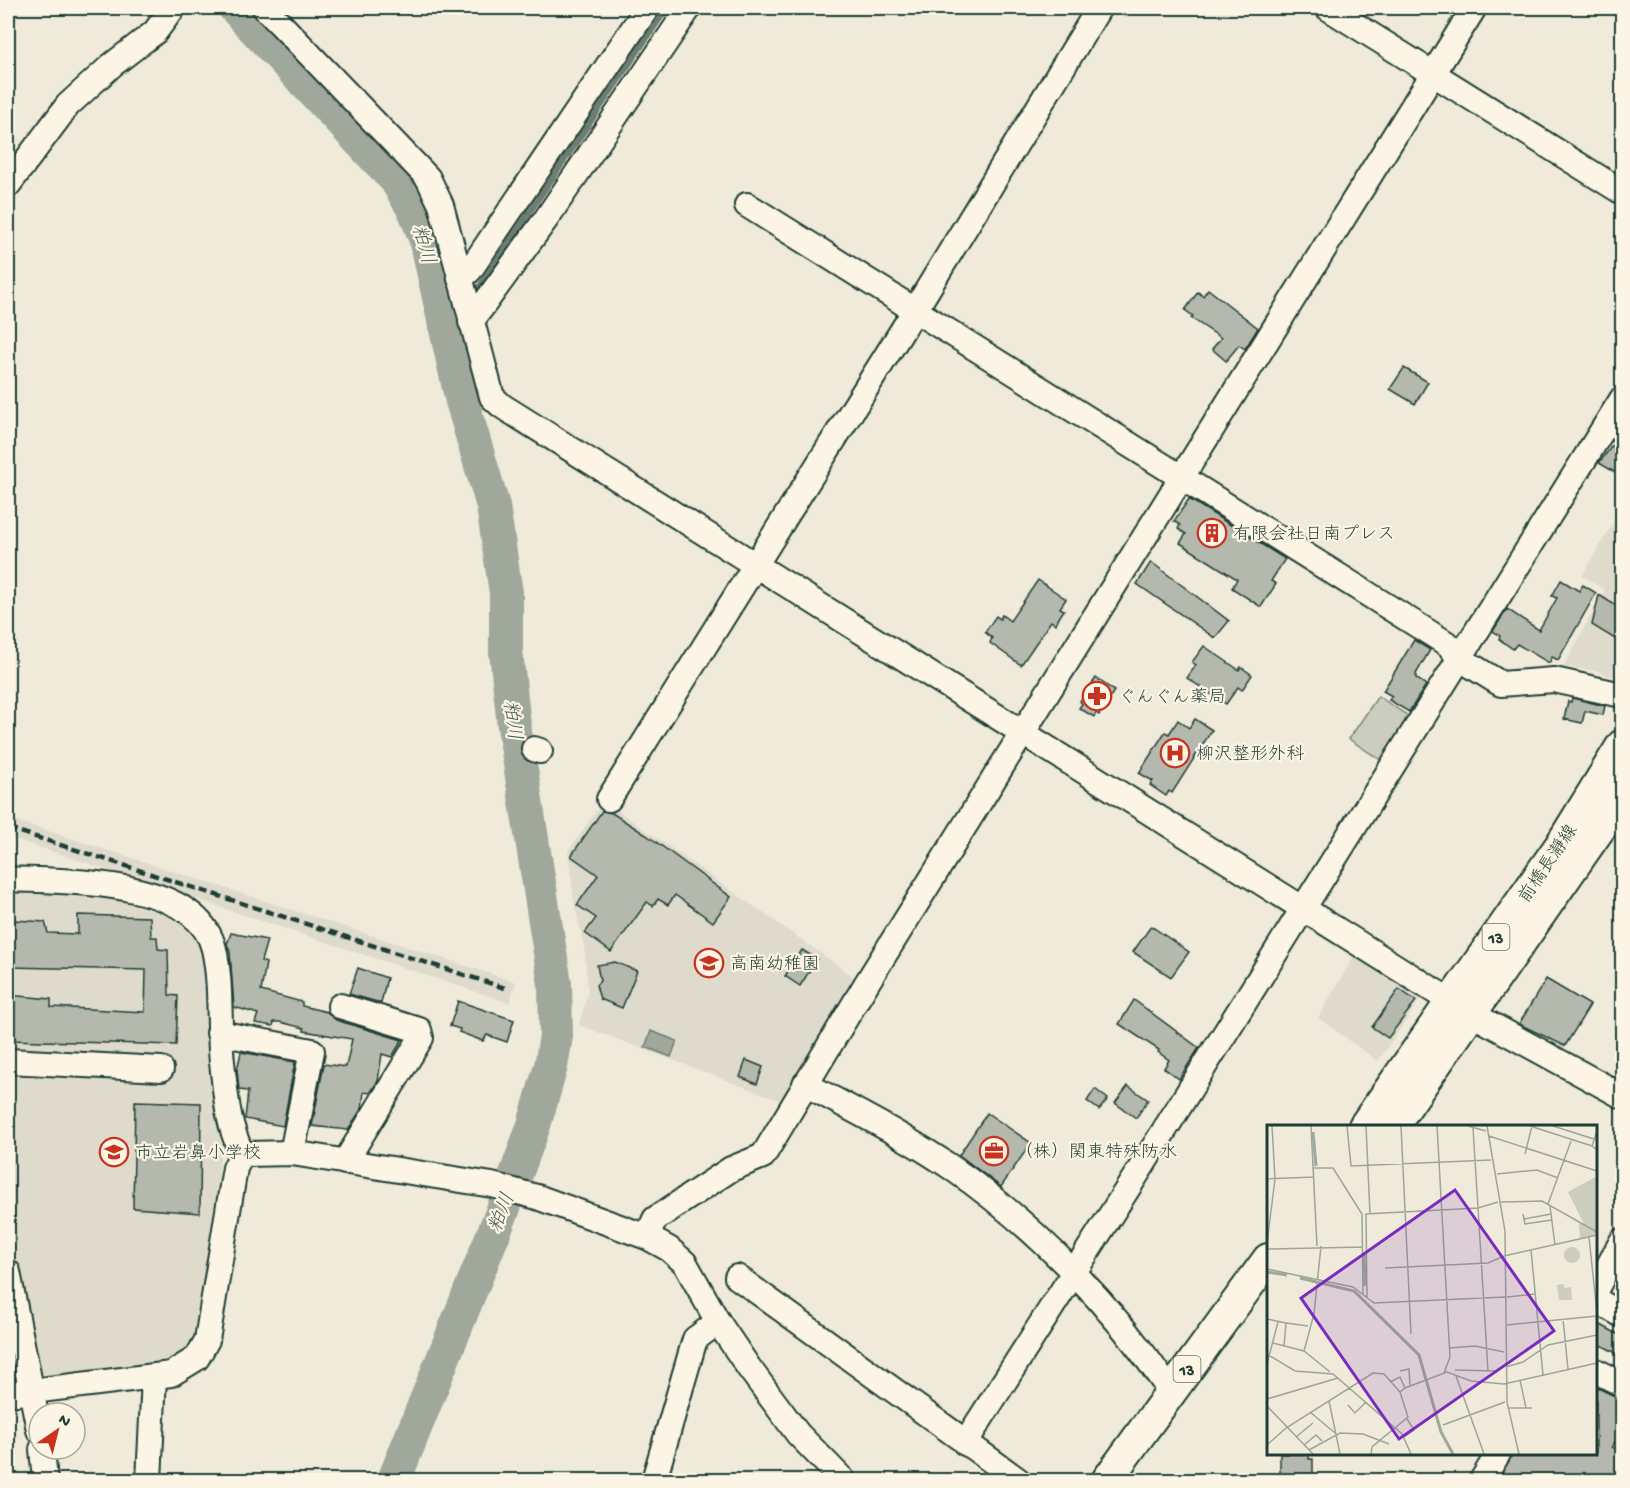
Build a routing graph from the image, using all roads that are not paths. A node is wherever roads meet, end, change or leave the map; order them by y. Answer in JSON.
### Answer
{"nodes":[{"id":1,"x":173,"y":8,"type":"edge"},
{"id":2,"x":265,"y":8,"type":"edge"},
{"id":3,"x":647,"y":8,"type":"edge"},
{"id":4,"x":689,"y":8,"type":"edge"},
{"id":5,"x":1099,"y":8,"type":"edge"},
{"id":6,"x":1328,"y":8,"type":"edge"},
{"id":7,"x":1474,"y":8,"type":"edge"},
{"id":8,"x":1434,"y":73,"type":"junction"},
{"id":9,"x":8,"y":185,"type":"edge"},
{"id":10,"x":1623,"y":192,"type":"edge"},
{"id":11,"x":747,"y":205,"type":"dead end"},
{"id":12,"x":466,"y":303,"type":"junction"},
{"id":13,"x":915,"y":310,"type":"junction"},
{"id":14,"x":1623,"y":399,"type":"edge"},
{"id":15,"x":1181,"y":477,"type":"junction"},
{"id":16,"x":756,"y":564,"type":"junction"},
{"id":17,"x":1459,"y":658,"type":"junction"},
{"id":18,"x":1623,"y":695,"type":"edge"},
{"id":19,"x":1024,"y":733,"type":"junction"},
{"id":20,"x":1623,"y":745,"type":"edge"},
{"id":21,"x":1623,"y":797,"type":"edge"},
{"id":22,"x":609,"y":799,"type":"dead end"},
{"id":23,"x":8,"y":879,"type":"edge"},
{"id":24,"x":1301,"y":908,"type":"junction"},
{"id":25,"x":340,"y":1006,"type":"dead end"},
{"id":26,"x":1462,"y":1008,"type":"junction"},
{"id":27,"x":219,"y":1033,"type":"junction"},
{"id":28,"x":8,"y":1061,"type":"edge"},
{"id":29,"x":161,"y":1069,"type":"dead end"},
{"id":30,"x":805,"y":1084,"type":"junction"},
{"id":31,"x":1623,"y":1096,"type":"edge"},
{"id":32,"x":1365,"y":1125,"type":"edge"},
{"id":33,"x":1394,"y":1125,"type":"edge"},
{"id":34,"x":292,"y":1153,"type":"junction"},
{"id":35,"x":242,"y":1155,"type":"junction"},
{"id":36,"x":345,"y":1161,"type":"junction"},
{"id":37,"x":647,"y":1237,"type":"junction"},
{"id":38,"x":1620,"y":1250,"type":"edge"},
{"id":39,"x":1267,"y":1262,"type":"edge"},
{"id":40,"x":8,"y":1272,"type":"edge"},
{"id":41,"x":1072,"y":1272,"type":"junction"},
{"id":42,"x":737,"y":1277,"type":"dead end"},
{"id":43,"x":1597,"y":1288,"type":"edge"},
{"id":44,"x":1267,"y":1296,"type":"edge"},
{"id":45,"x":1597,"y":1301,"type":"edge"},
{"id":46,"x":1623,"y":1315,"type":"edge"},
{"id":47,"x":718,"y":1322,"type":"junction"},
{"id":48,"x":1597,"y":1371,"type":"edge"},
{"id":49,"x":154,"y":1377,"type":"junction"},
{"id":50,"x":1623,"y":1384,"type":"edge"},
{"id":51,"x":32,"y":1391,"type":"junction"},
{"id":52,"x":1171,"y":1392,"type":"junction"},
{"id":53,"x":8,"y":1394,"type":"edge"},
{"id":54,"x":34,"y":1401,"type":"edge"},
{"id":55,"x":965,"y":1443,"type":"junction"},
{"id":56,"x":1497,"y":1455,"type":"edge"},
{"id":57,"x":43,"y":1461,"type":"edge"},
{"id":58,"x":45,"y":1480,"type":"edge"},
{"id":59,"x":149,"y":1480,"type":"edge"},
{"id":60,"x":654,"y":1480,"type":"edge"},
{"id":61,"x":843,"y":1480,"type":"edge"},
{"id":62,"x":1018,"y":1480,"type":"edge"},
{"id":63,"x":1107,"y":1480,"type":"edge"},
{"id":64,"x":1132,"y":1480,"type":"edge"},
{"id":65,"x":1482,"y":1480,"type":"edge"}],
"edges":[{"from":1,"to":9,"type":"street"},
{"from":2,"to":12,"type":"street"},
{"from":3,"to":12,"type":"street"},
{"from":4,"to":12,"type":"street"},
{"from":5,"to":13,"type":"street"},
{"from":6,"to":8,"type":"street"},
{"from":7,"to":8,"type":"street"},
{"from":8,"to":10,"type":"street"},
{"from":8,"to":15,"type":"street"},
{"from":11,"to":13,"type":"street"},
{"from":12,"to":16,"type":"street"},
{"from":13,"to":15,"type":"street"},
{"from":13,"to":16,"type":"street"},
{"from":14,"to":17,"type":"street"},
{"from":15,"to":17,"type":"street"},
{"from":15,"to":19,"type":"street"},
{"from":16,"to":19,"type":"street"},
{"from":16,"to":22,"type":"street"},
{"from":17,"to":18,"type":"street"},
{"from":17,"to":24,"type":"street"},
{"from":19,"to":24,"type":"street"},
{"from":19,"to":30,"type":"street"},
{"from":20,"to":26,"type":"main road","name":"前橋長瀞線","number":"13"},
{"from":21,"to":26,"type":"main road","name":"前橋長瀞線","number":"13"},
{"from":23,"to":27,"type":"street"},
{"from":24,"to":26,"type":"street"},
{"from":24,"to":41,"type":"street"},
{"from":25,"to":36,"type":"street"},
{"from":26,"to":31,"type":"street"},
{"from":26,"to":32,"type":"main road","name":"前橋長瀞線","number":"13"},
{"from":26,"to":33,"type":"main road","name":"前橋長瀞線","number":"13"},
{"from":27,"to":34,"type":"street"},
{"from":27,"to":35,"type":"street"},
{"from":28,"to":29,"type":"street"},
{"from":30,"to":37,"type":"street"},
{"from":30,"to":41,"type":"street"},
{"from":34,"to":35,"type":"street"},
{"from":34,"to":36,"type":"street"},
{"from":35,"to":49,"type":"street"},
{"from":36,"to":37,"type":"street"},
{"from":37,"to":47,"type":"street"},
{"from":38,"to":43,"type":"street"},
{"from":39,"to":52,"type":"main road","number":"13"},
{"from":40,"to":51,"type":"street"},
{"from":41,"to":52,"type":"street"},
{"from":41,"to":55,"type":"street"},
{"from":42,"to":55,"type":"street"},
{"from":44,"to":64,"type":"main road","number":"13"},
{"from":45,"to":46,"type":"street"},
{"from":47,"to":60,"type":"street"},
{"from":47,"to":61,"type":"street"},
{"from":48,"to":50,"type":"street"},
{"from":49,"to":51,"type":"street"},
{"from":49,"to":59,"type":"street"},
{"from":51,"to":53,"type":"street"},
{"from":51,"to":54,"type":"street"},
{"from":52,"to":63,"type":"main road","number":"13"},
{"from":55,"to":62,"type":"street"},
{"from":56,"to":65,"type":"street"},
{"from":57,"to":58,"type":"street"}]}
